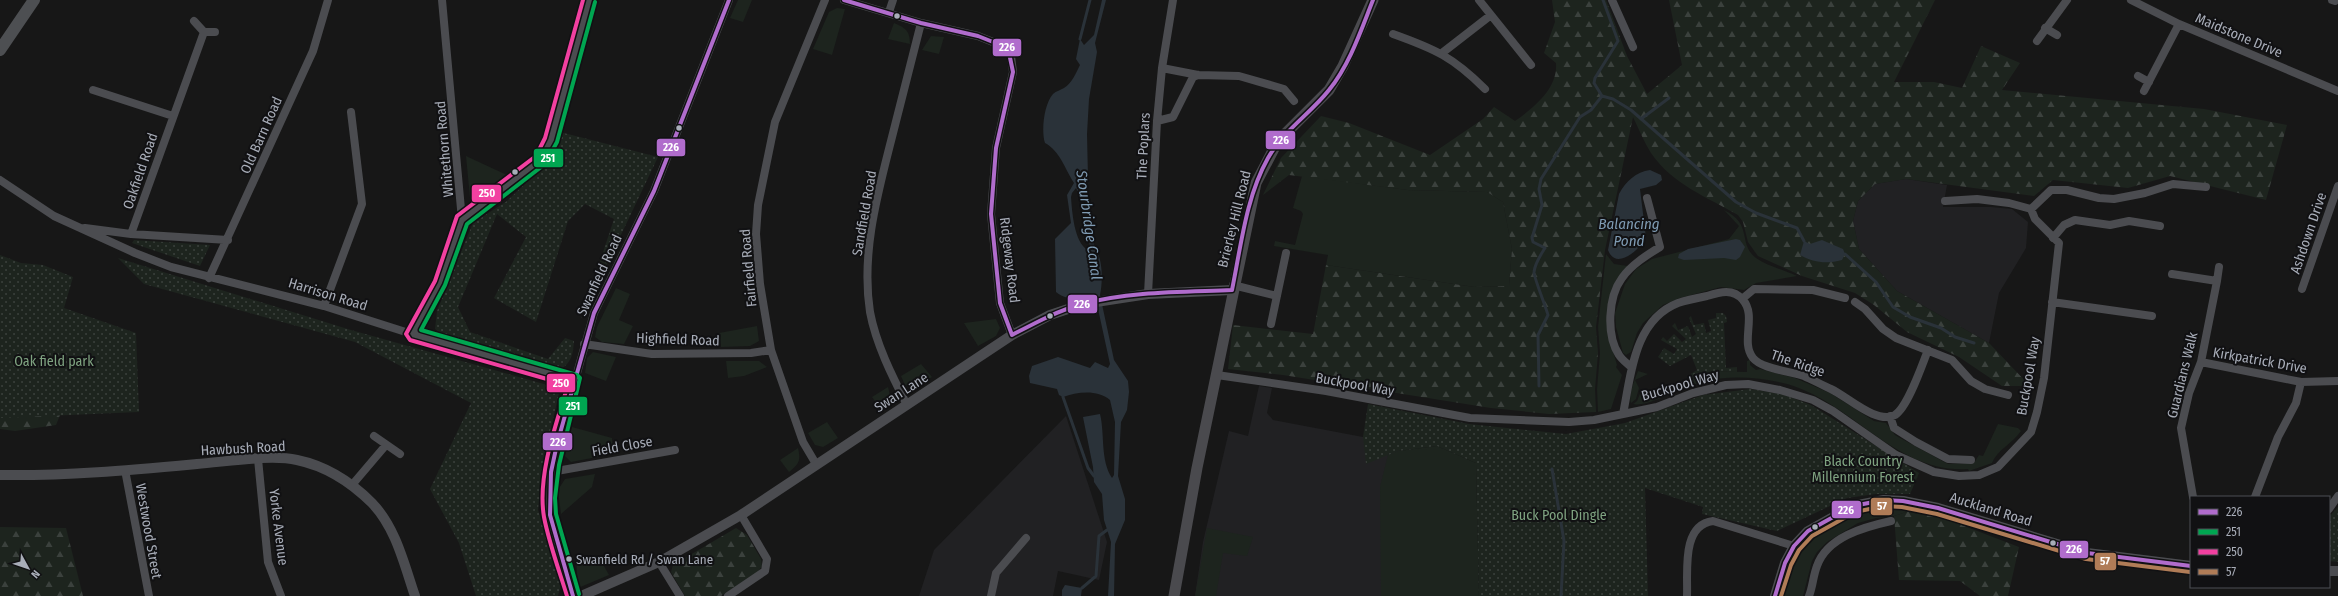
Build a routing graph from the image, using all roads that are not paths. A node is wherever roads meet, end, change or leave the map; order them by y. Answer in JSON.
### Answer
{"nodes":[{"id":1,"x":34,"y":0,"type":"edge"},
{"id":2,"x":328,"y":0,"type":"edge"},
{"id":3,"x":442,"y":0,"type":"edge"},
{"id":4,"x":589,"y":0,"type":"edge"},
{"id":5,"x":729,"y":0,"type":"edge"},
{"id":6,"x":825,"y":0,"type":"edge"},
{"id":7,"x":844,"y":0,"type":"edge"},
{"id":8,"x":893,"y":0,"type":"edge"},
{"id":9,"x":1173,"y":0,"type":"edge"},
{"id":10,"x":1479,"y":0,"type":"edge"},
{"id":11,"x":1612,"y":0,"type":"edge"},
{"id":12,"x":2067,"y":0,"type":"edge"},
{"id":13,"x":2131,"y":0,"type":"edge"},
{"id":14,"x":1370,"y":1,"type":"edge"},
{"id":15,"x":889,"y":12,"type":"junction"},
{"id":16,"x":1491,"y":15,"type":"junction"},
{"id":17,"x":194,"y":21,"type":"dead end"},
{"id":18,"x":922,"y":23,"type":"junction"},
{"id":19,"x":2179,"y":24,"type":"junction"},
{"id":20,"x":2045,"y":28,"type":"junction"},
{"id":21,"x":204,"y":32,"type":"junction"},
{"id":22,"x":216,"y":32,"type":"dead end"},
{"id":23,"x":1393,"y":34,"type":"dead end"},
{"id":24,"x":2057,"y":35,"type":"dead end"},
{"id":25,"x":2037,"y":41,"type":"dead end"},
{"id":26,"x":1633,"y":47,"type":"dead end"},
{"id":27,"x":0,"y":50,"type":"edge"},
{"id":28,"x":1442,"y":53,"type":"junction"},
{"id":29,"x":1531,"y":65,"type":"dead end"},
{"id":30,"x":1162,"y":68,"type":"junction"},
{"id":31,"x":1198,"y":74,"type":"junction"},
{"id":32,"x":2138,"y":76,"type":"dead end"},
{"id":33,"x":2149,"y":82,"type":"junction"},
{"id":34,"x":1485,"y":89,"type":"dead end"},
{"id":35,"x":93,"y":90,"type":"dead end"},
{"id":36,"x":2338,"y":91,"type":"edge"},
{"id":37,"x":2144,"y":92,"type":"dead end"},
{"id":38,"x":1294,"y":101,"type":"dead end"},
{"id":39,"x":351,"y":112,"type":"dead end"},
{"id":40,"x":173,"y":116,"type":"junction"},
{"id":41,"x":1157,"y":121,"type":"junction"},
{"id":42,"x":0,"y":180,"type":"edge"},
{"id":43,"x":2338,"y":186,"type":"edge"},
{"id":44,"x":2206,"y":188,"type":"dead end"},
{"id":45,"x":1647,"y":198,"type":"dead end"},
{"id":46,"x":1946,"y":201,"type":"dead end"},
{"id":47,"x":2031,"y":209,"type":"junction"},
{"id":48,"x":462,"y":220,"type":"junction"},
{"id":49,"x":2160,"y":226,"type":"dead end"},
{"id":50,"x":76,"y":227,"type":"junction"},
{"id":51,"x":132,"y":234,"type":"junction"},
{"id":52,"x":2053,"y":238,"type":"junction"},
{"id":53,"x":228,"y":240,"type":"junction"},
{"id":54,"x":1286,"y":253,"type":"dead end"},
{"id":55,"x":2219,"y":267,"type":"dead end"},
{"id":56,"x":2172,"y":274,"type":"dead end"},
{"id":57,"x":209,"y":278,"type":"junction"},
{"id":58,"x":2217,"y":280,"type":"junction"},
{"id":59,"x":1233,"y":287,"type":"junction"},
{"id":60,"x":2302,"y":290,"type":"dead end"},
{"id":61,"x":1148,"y":294,"type":"junction"},
{"id":62,"x":1277,"y":296,"type":"junction"},
{"id":63,"x":1845,"y":298,"type":"dead end"},
{"id":64,"x":1742,"y":299,"type":"junction"},
{"id":65,"x":1855,"y":302,"type":"dead end"},
{"id":66,"x":2052,"y":302,"type":"junction"},
{"id":67,"x":324,"y":306,"type":"junction"},
{"id":68,"x":2152,"y":316,"type":"dead end"},
{"id":69,"x":1271,"y":324,"type":"dead end"},
{"id":70,"x":412,"y":334,"type":"junction"},
{"id":71,"x":1012,"y":335,"type":"junction"},
{"id":72,"x":584,"y":344,"type":"junction"},
{"id":73,"x":771,"y":350,"type":"junction"},
{"id":74,"x":1928,"y":350,"type":"junction"},
{"id":75,"x":2201,"y":362,"type":"junction"},
{"id":76,"x":1632,"y":368,"type":"junction"},
{"id":77,"x":1217,"y":375,"type":"junction"},
{"id":78,"x":575,"y":381,"type":"junction"},
{"id":79,"x":2338,"y":381,"type":"edge"},
{"id":80,"x":2301,"y":382,"type":"junction"},
{"id":81,"x":2008,"y":395,"type":"dead end"},
{"id":82,"x":907,"y":405,"type":"junction"},
{"id":83,"x":1623,"y":414,"type":"junction"},
{"id":84,"x":1890,"y":416,"type":"junction"},
{"id":85,"x":374,"y":436,"type":"dead end"},
{"id":86,"x":386,"y":445,"type":"junction"},
{"id":87,"x":675,"y":450,"type":"dead end"},
{"id":88,"x":400,"y":454,"type":"dead end"},
{"id":89,"x":258,"y":459,"type":"junction"},
{"id":90,"x":1971,"y":460,"type":"dead end"},
{"id":91,"x":816,"y":464,"type":"junction"},
{"id":92,"x":125,"y":470,"type":"junction"},
{"id":93,"x":551,"y":472,"type":"junction"},
{"id":94,"x":0,"y":475,"type":"edge"},
{"id":95,"x":352,"y":486,"type":"junction"},
{"id":96,"x":2193,"y":496,"type":"edge"},
{"id":97,"x":2255,"y":496,"type":"edge"},
{"id":98,"x":2338,"y":496,"type":"edge"},
{"id":99,"x":2330,"y":508,"type":"edge"},
{"id":100,"x":741,"y":515,"type":"junction"},
{"id":101,"x":1891,"y":521,"type":"dead end"},
{"id":102,"x":1026,"y":538,"type":"dead end"},
{"id":103,"x":1794,"y":546,"type":"junction"},
{"id":104,"x":659,"y":562,"type":"junction"},
{"id":105,"x":2190,"y":566,"type":"edge"},
{"id":106,"x":150,"y":596,"type":"edge"},
{"id":107,"x":281,"y":596,"type":"edge"},
{"id":108,"x":415,"y":596,"type":"edge"},
{"id":109,"x":573,"y":596,"type":"edge"},
{"id":110,"x":581,"y":596,"type":"edge"},
{"id":111,"x":680,"y":596,"type":"edge"},
{"id":112,"x":728,"y":596,"type":"edge"},
{"id":113,"x":991,"y":596,"type":"edge"},
{"id":114,"x":1174,"y":596,"type":"edge"},
{"id":115,"x":1687,"y":596,"type":"edge"},
{"id":116,"x":1775,"y":596,"type":"edge"},
{"id":117,"x":1809,"y":596,"type":"edge"}],
"edges":[{"from":1,"to":27,"type":"main road"},
{"from":2,"to":53,"type":"street","name":"Old Barn Road"},
{"from":3,"to":48,"type":"street","name":"Whitethorn Road"},
{"from":4,"to":48,"type":"street"},
{"from":5,"to":72,"type":"street","name":"Swanfield Road"},
{"from":6,"to":73,"type":"street","name":"Fairfield Road"},
{"from":7,"to":15,"type":"street","name":"Ridgeway Road"},
{"from":8,"to":15,"type":"street"},
{"from":9,"to":30,"type":"street","name":"The Poplars"},
{"from":10,"to":16,"type":"street"},
{"from":11,"to":26,"type":"street"},
{"from":12,"to":20,"type":"street"},
{"from":13,"to":19,"type":"street","name":"Maidstone Drive"},
{"from":14,"to":59,"type":"main road","name":"Brierley Hill Road"},
{"from":15,"to":18,"type":"street","name":"Ridgeway Road"},
{"from":16,"to":28,"type":"street"},
{"from":16,"to":29,"type":"street"},
{"from":17,"to":21,"type":"street"},
{"from":18,"to":71,"type":"street","name":"Ridgeway Road"},
{"from":18,"to":82,"type":"street","name":"Sandfield Road"},
{"from":19,"to":33,"type":"street"},
{"from":19,"to":36,"type":"street","name":"Maidstone Drive"},
{"from":20,"to":24,"type":"street"},
{"from":20,"to":25,"type":"street"},
{"from":21,"to":22,"type":"street"},
{"from":21,"to":40,"type":"street","name":"Oakfield Road"},
{"from":23,"to":28,"type":"street"},
{"from":28,"to":34,"type":"street"},
{"from":30,"to":31,"type":"street"},
{"from":30,"to":41,"type":"street","name":"The Poplars"},
{"from":31,"to":38,"type":"street"},
{"from":31,"to":41,"type":"street"},
{"from":32,"to":33,"type":"street"},
{"from":33,"to":37,"type":"street"},
{"from":35,"to":40,"type":"street"},
{"from":39,"to":67,"type":"street"},
{"from":40,"to":51,"type":"street","name":"Oakfield Road"},
{"from":41,"to":61,"type":"street","name":"The Poplars"},
{"from":42,"to":50,"type":"street","name":"Harrison Road"},
{"from":43,"to":60,"type":"street","name":"Ashdown Drive"},
{"from":44,"to":47,"type":"street"},
{"from":45,"to":76,"type":"street"},
{"from":46,"to":47,"type":"street"},
{"from":47,"to":52,"type":"street","name":"Buckpool Way"},
{"from":48,"to":70,"type":"street","name":"Whitethorn Road"},
{"from":49,"to":52,"type":"street"},
{"from":50,"to":51,"type":"street","name":"Harrison Road"},
{"from":50,"to":57,"type":"street","name":"Harrison Road"},
{"from":51,"to":53,"type":"street","name":"Harrison Road"},
{"from":52,"to":66,"type":"street","name":"Buckpool Way"},
{"from":53,"to":57,"type":"street","name":"Old Barn Road"},
{"from":54,"to":62,"type":"street"},
{"from":55,"to":58,"type":"street","name":"Guardians Walk"},
{"from":56,"to":58,"type":"street"},
{"from":57,"to":67,"type":"street","name":"Harrison Road"},
{"from":58,"to":75,"type":"street","name":"Guardians Walk"},
{"from":59,"to":61,"type":"street"},
{"from":59,"to":62,"type":"street"},
{"from":59,"to":77,"type":"main road","name":"Brierley Hill Road"},
{"from":61,"to":71,"type":"street","name":"Swan Lane"},
{"from":62,"to":69,"type":"street"},
{"from":63,"to":64,"type":"street"},
{"from":64,"to":76,"type":"street"},
{"from":64,"to":84,"type":"street","name":"The Ridge"},
{"from":65,"to":74,"type":"street"},
{"from":66,"to":68,"type":"street"},
{"from":66,"to":83,"type":"street","name":"Buckpool Way"},
{"from":67,"to":70,"type":"street","name":"Harrison Road"},
{"from":70,"to":78,"type":"street","name":"Harrison Road"},
{"from":71,"to":82,"type":"street","name":"Swan Lane"},
{"from":72,"to":73,"type":"street","name":"Highfield Road"},
{"from":72,"to":78,"type":"street","name":"Swanfield Road"},
{"from":73,"to":91,"type":"street","name":"Fairfield Road"},
{"from":74,"to":81,"type":"street"},
{"from":74,"to":84,"type":"street"},
{"from":75,"to":80,"type":"street","name":"Kirkpatrick Drive"},
{"from":75,"to":96,"type":"street","name":"Guardians Walk"},
{"from":76,"to":83,"type":"street"},
{"from":77,"to":83,"type":"street","name":"Buckpool Way"},
{"from":77,"to":114,"type":"main road","name":"Brierley Hill Road"},
{"from":78,"to":93,"type":"street","name":"Swanfield Road"},
{"from":79,"to":80,"type":"street","name":"Kirkpatrick Drive"},
{"from":80,"to":97,"type":"street"},
{"from":82,"to":91,"type":"street","name":"Swan Lane"},
{"from":84,"to":90,"type":"street"},
{"from":85,"to":86,"type":"street"},
{"from":86,"to":88,"type":"street"},
{"from":86,"to":95,"type":"street"},
{"from":87,"to":93,"type":"street","name":"Field Close"},
{"from":89,"to":92,"type":"street","name":"Hawbush Road"},
{"from":89,"to":95,"type":"street","name":"Hawbush Road"},
{"from":89,"to":107,"type":"street","name":"Yorke Avenue"},
{"from":91,"to":100,"type":"street","name":"Swan Lane"},
{"from":92,"to":94,"type":"street","name":"Hawbush Road"},
{"from":92,"to":106,"type":"street","name":"Westwood Street"},
{"from":93,"to":109,"type":"street","name":"Swanfield Road"},
{"from":95,"to":108,"type":"street","name":"Hawbush Road"},
{"from":98,"to":99,"type":"street"},
{"from":100,"to":104,"type":"street","name":"Swan Lane"},
{"from":100,"to":112,"type":"street"},
{"from":101,"to":117,"type":"street"},
{"from":102,"to":113,"type":"street"},
{"from":103,"to":105,"type":"street","name":"Auckland Road"},
{"from":103,"to":115,"type":"street"},
{"from":103,"to":116,"type":"street","name":"Auckland Road"},
{"from":104,"to":110,"type":"street","name":"Swan Lane"},
{"from":104,"to":111,"type":"street"}]}
